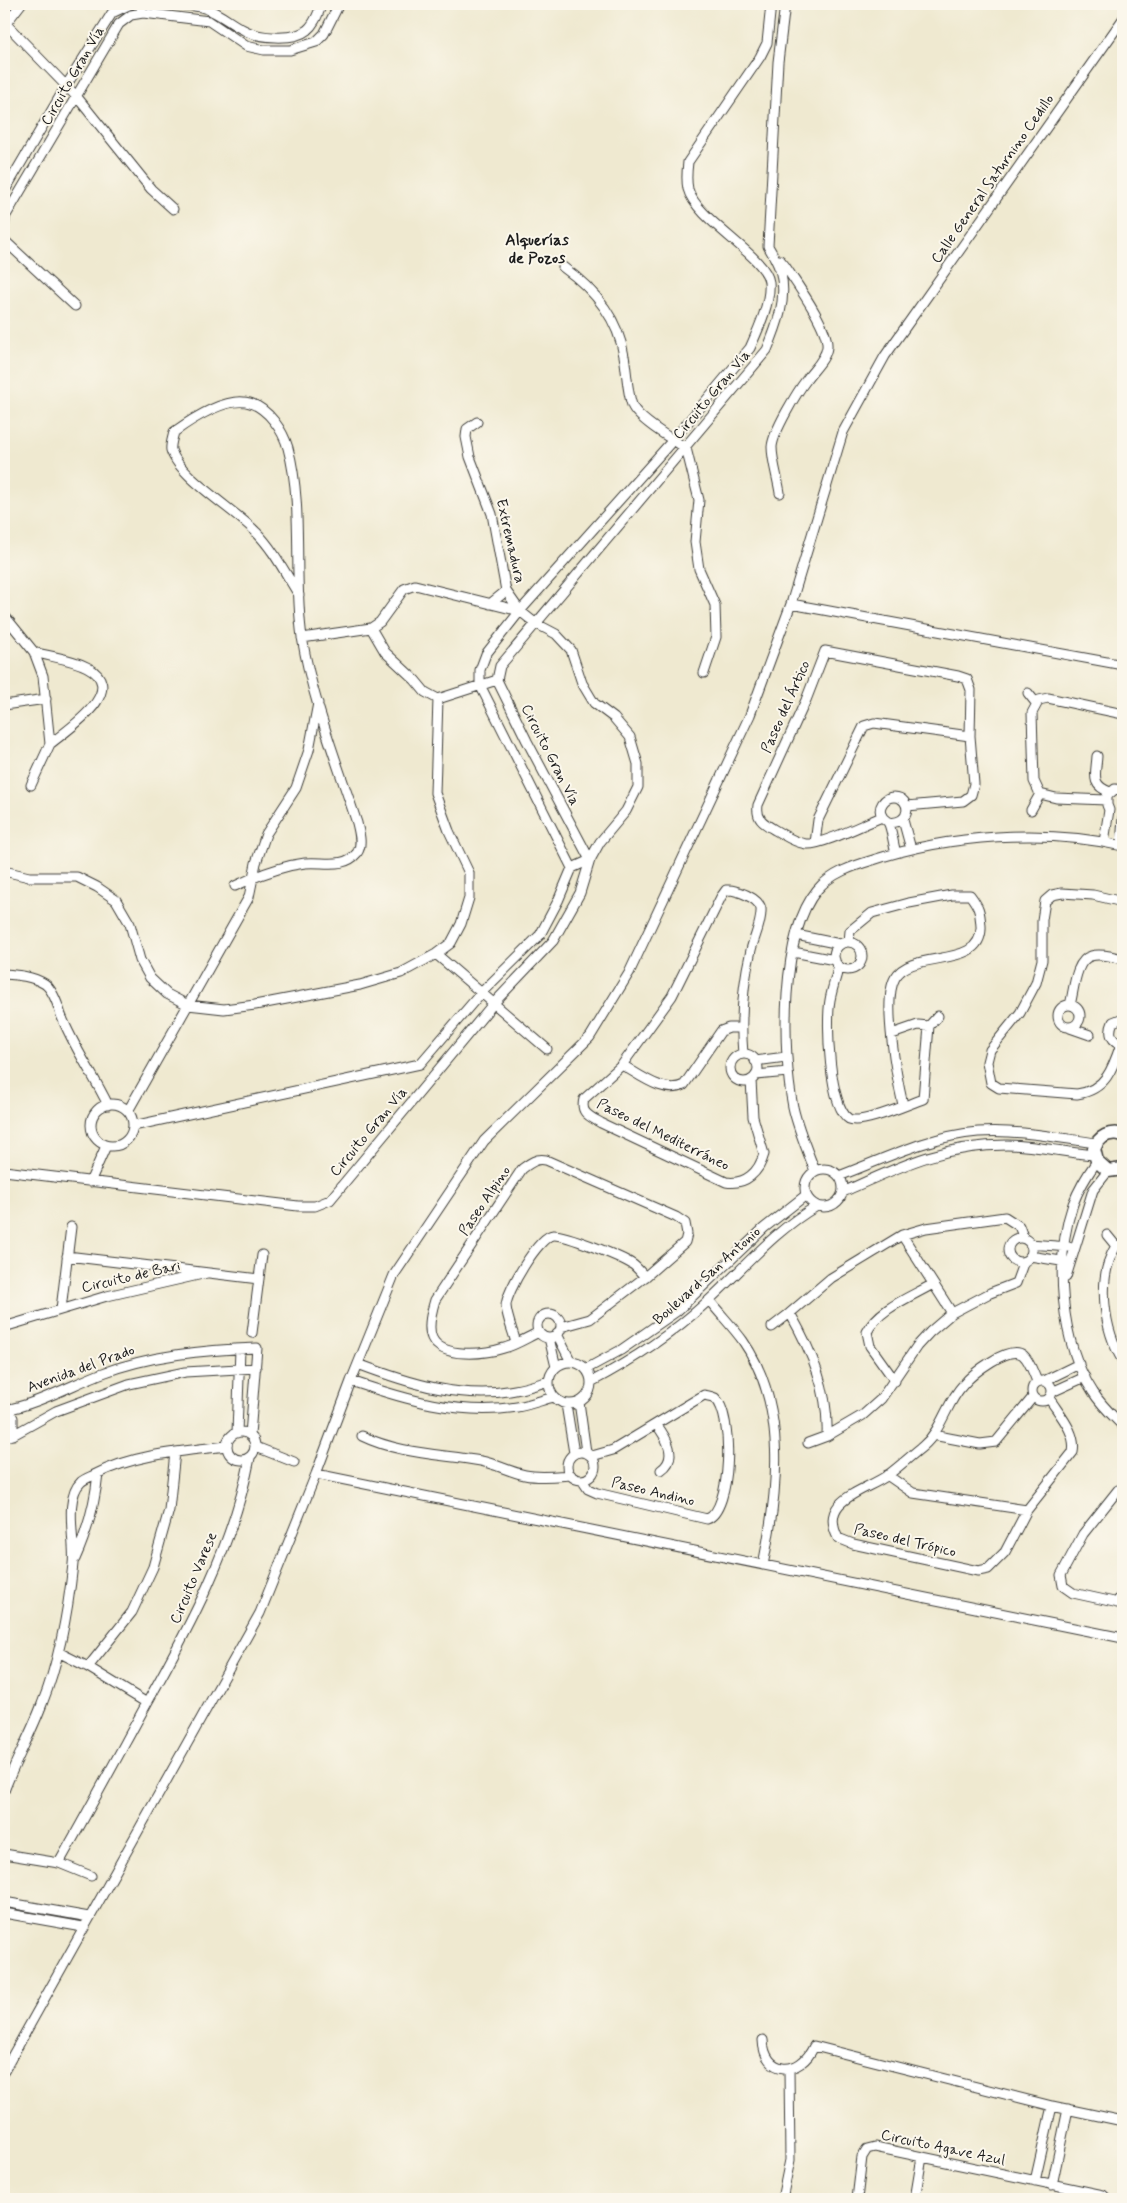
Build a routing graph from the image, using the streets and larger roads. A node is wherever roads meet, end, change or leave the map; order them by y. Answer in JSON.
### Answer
{"nodes":[{"id":1,"x":21,"y":4,"type":"edge"},
{"id":2,"x":131,"y":4,"type":"edge"},
{"id":3,"x":140,"y":4,"type":"edge"},
{"id":4,"x":165,"y":4,"type":"edge"},
{"id":5,"x":322,"y":4,"type":"edge"},
{"id":6,"x":339,"y":4,"type":"edge"},
{"id":7,"x":771,"y":4,"type":"edge"},
{"id":8,"x":784,"y":4,"type":"edge"},
{"id":9,"x":143,"y":13,"type":"junction"},
{"id":10,"x":1123,"y":18,"type":"edge"},
{"id":11,"x":5,"y":25,"type":"edge"},
{"id":12,"x":306,"y":31,"type":"junction"},
{"id":13,"x":316,"y":42,"type":"junction"},
{"id":14,"x":760,"y":57,"type":"junction"},
{"id":15,"x":778,"y":62,"type":"junction"},
{"id":16,"x":66,"y":86,"type":"junction"},
{"id":17,"x":77,"y":97,"type":"junction"},
{"id":18,"x":4,"y":192,"type":"edge"},
{"id":19,"x":173,"y":208,"type":"dead end"},
{"id":20,"x":4,"y":235,"type":"edge"},
{"id":21,"x":4,"y":240,"type":"edge"},
{"id":22,"x":775,"y":260,"type":"junction"},
{"id":23,"x":563,"y":267,"type":"dead end"},
{"id":24,"x":765,"y":268,"type":"junction"},
{"id":25,"x":75,"y":306,"type":"dead end"},
{"id":26,"x":477,"y":422,"type":"dead end"},
{"id":27,"x":673,"y":440,"type":"junction"},
{"id":28,"x":686,"y":448,"type":"junction"},
{"id":29,"x":780,"y":493,"type":"dead end"},
{"id":30,"x":506,"y":591,"type":"junction"},
{"id":31,"x":299,"y":595,"type":"junction"},
{"id":32,"x":490,"y":604,"type":"junction"},
{"id":33,"x":791,"y":604,"type":"junction"},
{"id":34,"x":520,"y":611,"type":"junction"},
{"id":35,"x":4,"y":615,"type":"edge"},
{"id":36,"x":535,"y":623,"type":"junction"},
{"id":37,"x":371,"y":628,"type":"junction"},
{"id":38,"x":302,"y":638,"type":"junction"},
{"id":39,"x":34,"y":652,"type":"junction"},
{"id":40,"x":1123,"y":665,"type":"edge"},
{"id":41,"x":704,"y":673,"type":"dead end"},
{"id":42,"x":497,"y":680,"type":"junction"},
{"id":43,"x":480,"y":685,"type":"junction"},
{"id":44,"x":1028,"y":692,"type":"dead end"},
{"id":45,"x":46,"y":699,"type":"junction"},
{"id":46,"x":438,"y":700,"type":"junction"},
{"id":47,"x":318,"y":702,"type":"junction"},
{"id":48,"x":1036,"y":703,"type":"junction"},
{"id":49,"x":4,"y":705,"type":"edge"},
{"id":50,"x":1123,"y":714,"type":"edge"},
{"id":51,"x":970,"y":736,"type":"junction"},
{"id":52,"x":526,"y":741,"type":"junction"},
{"id":53,"x":50,"y":744,"type":"junction"},
{"id":54,"x":513,"y":749,"type":"junction"},
{"id":55,"x":1097,"y":756,"type":"dead end"},
{"id":56,"x":32,"y":785,"type":"dead end"},
{"id":57,"x":1123,"y":790,"type":"edge"},
{"id":58,"x":1040,"y":794,"type":"junction"},
{"id":59,"x":1108,"y":796,"type":"junction"},
{"id":60,"x":907,"y":806,"type":"junction"},
{"id":61,"x":1031,"y":810,"type":"dead end"},
{"id":62,"x":1109,"y":810,"type":"junction"},
{"id":63,"x":1123,"y":813,"type":"edge"},
{"id":64,"x":1123,"y":818,"type":"edge"},
{"id":65,"x":885,"y":820,"type":"junction"},
{"id":66,"x":903,"y":820,"type":"junction"},
{"id":67,"x":1104,"y":842,"type":"junction"},
{"id":68,"x":815,"y":843,"type":"junction"},
{"id":69,"x":1122,"y":845,"type":"edge"},
{"id":70,"x":911,"y":849,"type":"junction"},
{"id":71,"x":896,"y":852,"type":"junction"},
{"id":72,"x":590,"y":860,"type":"junction"},
{"id":73,"x":572,"y":868,"type":"junction"},
{"id":74,"x":4,"y":871,"type":"edge"},
{"id":75,"x":254,"y":877,"type":"junction"},
{"id":76,"x":235,"y":886,"type":"dead end"},
{"id":77,"x":1123,"y":902,"type":"edge"},
{"id":78,"x":796,"y":935,"type":"junction"},
{"id":79,"x":845,"y":943,"type":"junction"},
{"id":80,"x":793,"y":952,"type":"junction"},
{"id":81,"x":436,"y":954,"type":"junction"},
{"id":82,"x":1123,"y":959,"type":"edge"},
{"id":83,"x":837,"y":963,"type":"junction"},
{"id":84,"x":4,"y":974,"type":"edge"},
{"id":85,"x":481,"y":993,"type":"junction"},
{"id":86,"x":493,"y":1004,"type":"junction"},
{"id":87,"x":188,"y":1005,"type":"junction"},
{"id":88,"x":1070,"y":1005,"type":"junction"},
{"id":89,"x":938,"y":1016,"type":"dead end"},
{"id":90,"x":1123,"y":1018,"type":"edge"},
{"id":91,"x":929,"y":1026,"type":"junction"},
{"id":92,"x":741,"y":1028,"type":"junction"},
{"id":93,"x":1070,"y":1028,"type":"junction"},
{"id":94,"x":892,"y":1034,"type":"junction"},
{"id":95,"x":1090,"y":1035,"type":"dead end"},
{"id":96,"x":1122,"y":1044,"type":"edge"},
{"id":97,"x":547,"y":1049,"type":"dead end"},
{"id":98,"x":744,"y":1054,"type":"junction"},
{"id":99,"x":786,"y":1056,"type":"junction"},
{"id":100,"x":755,"y":1060,"type":"junction"},
{"id":101,"x":420,"y":1064,"type":"junction"},
{"id":102,"x":622,"y":1065,"type":"junction"},
{"id":103,"x":788,"y":1072,"type":"junction"},
{"id":104,"x":433,"y":1075,"type":"junction"},
{"id":105,"x":753,"y":1078,"type":"junction"},
{"id":106,"x":108,"y":1105,"type":"junction"},
{"id":107,"x":903,"y":1106,"type":"junction"},
{"id":108,"x":128,"y":1111,"type":"junction"},
{"id":109,"x":133,"y":1126,"type":"junction"},
{"id":110,"x":1123,"y":1134,"type":"edge"},
{"id":111,"x":106,"y":1146,"type":"junction"},
{"id":112,"x":1096,"y":1153,"type":"junction"},
{"id":113,"x":1123,"y":1169,"type":"edge"},
{"id":114,"x":4,"y":1171,"type":"edge"},
{"id":115,"x":815,"y":1171,"type":"junction"},
{"id":116,"x":1108,"y":1171,"type":"junction"},
{"id":117,"x":839,"y":1176,"type":"junction"},
{"id":118,"x":90,"y":1182,"type":"junction"},
{"id":119,"x":843,"y":1192,"type":"junction"},
{"id":120,"x":806,"y":1195,"type":"junction"},
{"id":121,"x":817,"y":1206,"type":"junction"},
{"id":122,"x":71,"y":1227,"type":"dead end"},
{"id":123,"x":902,"y":1235,"type":"junction"},
{"id":124,"x":1107,"y":1235,"type":"dead end"},
{"id":125,"x":1027,"y":1241,"type":"junction"},
{"id":126,"x":1063,"y":1246,"type":"junction"},
{"id":127,"x":1120,"y":1246,"type":"edge"},
{"id":128,"x":1074,"y":1248,"type":"junction"},
{"id":129,"x":262,"y":1255,"type":"dead end"},
{"id":130,"x":67,"y":1256,"type":"junction"},
{"id":131,"x":1027,"y":1259,"type":"junction"},
{"id":132,"x":1066,"y":1262,"type":"junction"},
{"id":133,"x":207,"y":1273,"type":"junction"},
{"id":134,"x":645,"y":1278,"type":"junction"},
{"id":135,"x":259,"y":1279,"type":"junction"},
{"id":136,"x":933,"y":1284,"type":"junction"},
{"id":137,"x":709,"y":1300,"type":"junction"},
{"id":138,"x":61,"y":1309,"type":"junction"},
{"id":139,"x":952,"y":1313,"type":"junction"},
{"id":140,"x":790,"y":1314,"type":"junction"},
{"id":141,"x":4,"y":1327,"type":"edge"},
{"id":142,"x":772,"y":1327,"type":"dead end"},
{"id":143,"x":539,"y":1332,"type":"junction"},
{"id":144,"x":252,"y":1333,"type":"dead end"},
{"id":145,"x":556,"y":1333,"type":"junction"},
{"id":146,"x":516,"y":1343,"type":"junction"},
{"id":147,"x":240,"y":1348,"type":"junction"},
{"id":148,"x":1123,"y":1361,"type":"edge"},
{"id":149,"x":571,"y":1362,"type":"junction"},
{"id":150,"x":358,"y":1364,"type":"junction"},
{"id":151,"x":1079,"y":1364,"type":"junction"},
{"id":152,"x":556,"y":1367,"type":"junction"},
{"id":153,"x":240,"y":1368,"type":"junction"},
{"id":154,"x":256,"y":1368,"type":"junction"},
{"id":155,"x":586,"y":1369,"type":"junction"},
{"id":156,"x":1085,"y":1378,"type":"junction"},
{"id":157,"x":351,"y":1381,"type":"junction"},
{"id":158,"x":549,"y":1381,"type":"junction"},
{"id":159,"x":895,"y":1381,"type":"junction"},
{"id":160,"x":1041,"y":1381,"type":"junction"},
{"id":161,"x":591,"y":1382,"type":"junction"},
{"id":162,"x":1051,"y":1395,"type":"junction"},
{"id":163,"x":554,"y":1397,"type":"junction"},
{"id":164,"x":1033,"y":1397,"type":"junction"},
{"id":165,"x":579,"y":1402,"type":"junction"},
{"id":166,"x":566,"y":1404,"type":"junction"},
{"id":167,"x":6,"y":1410,"type":"edge"},
{"id":168,"x":656,"y":1424,"type":"junction"},
{"id":169,"x":1123,"y":1426,"type":"edge"},
{"id":170,"x":237,"y":1433,"type":"junction"},
{"id":171,"x":13,"y":1435,"type":"junction"},
{"id":172,"x":250,"y":1435,"type":"junction"},
{"id":173,"x":932,"y":1435,"type":"junction"},
{"id":174,"x":362,"y":1436,"type":"dead end"},
{"id":175,"x":827,"y":1436,"type":"junction"},
{"id":176,"x":4,"y":1437,"type":"edge"},
{"id":177,"x":808,"y":1443,"type":"dead end"},
{"id":178,"x":227,"y":1446,"type":"junction"},
{"id":179,"x":256,"y":1447,"type":"junction"},
{"id":180,"x":175,"y":1452,"type":"junction"},
{"id":181,"x":574,"y":1453,"type":"junction"},
{"id":182,"x":589,"y":1454,"type":"junction"},
{"id":183,"x":250,"y":1458,"type":"junction"},
{"id":184,"x":294,"y":1462,"type":"dead end"},
{"id":185,"x":661,"y":1470,"type":"dead end"},
{"id":186,"x":98,"y":1473,"type":"junction"},
{"id":187,"x":316,"y":1474,"type":"junction"},
{"id":188,"x":570,"y":1475,"type":"junction"},
{"id":189,"x":888,"y":1475,"type":"junction"},
{"id":190,"x":582,"y":1480,"type":"junction"},
{"id":191,"x":1123,"y":1488,"type":"edge"},
{"id":192,"x":1026,"y":1510,"type":"junction"},
{"id":193,"x":74,"y":1561,"type":"junction"},
{"id":194,"x":763,"y":1565,"type":"junction"},
{"id":195,"x":1123,"y":1592,"type":"edge"},
{"id":196,"x":1120,"y":1604,"type":"edge"},
{"id":197,"x":1123,"y":1638,"type":"edge"},
{"id":198,"x":60,"y":1653,"type":"junction"},
{"id":199,"x":88,"y":1668,"type":"junction"},
{"id":200,"x":147,"y":1703,"type":"junction"},
{"id":201,"x":4,"y":1791,"type":"edge"},
{"id":202,"x":4,"y":1854,"type":"edge"},
{"id":203,"x":59,"y":1863,"type":"junction"},
{"id":204,"x":91,"y":1876,"type":"dead end"},
{"id":205,"x":4,"y":1902,"type":"edge"},
{"id":206,"x":4,"y":1913,"type":"edge"},
{"id":207,"x":89,"y":1916,"type":"junction"},
{"id":208,"x":83,"y":1927,"type":"junction"},
{"id":209,"x":763,"y":2040,"type":"dead end"},
{"id":210,"x":788,"y":2068,"type":"junction"},
{"id":211,"x":4,"y":2071,"type":"edge"},
{"id":212,"x":1052,"y":2106,"type":"junction"},
{"id":213,"x":1068,"y":2109,"type":"junction"},
{"id":214,"x":1123,"y":2121,"type":"edge"},
{"id":215,"x":1044,"y":2138,"type":"junction"},
{"id":216,"x":1061,"y":2142,"type":"junction"},
{"id":217,"x":922,"y":2157,"type":"junction"},
{"id":218,"x":1035,"y":2181,"type":"junction"},
{"id":219,"x":1052,"y":2185,"type":"junction"},
{"id":220,"x":1076,"y":2190,"type":"junction"},
{"id":221,"x":782,"y":2199,"type":"edge"},
{"id":222,"x":857,"y":2199,"type":"edge"},
{"id":223,"x":915,"y":2199,"type":"edge"},
{"id":224,"x":1074,"y":2199,"type":"edge"},
{"id":225,"x":1107,"y":2199,"type":"edge"}],
"edges":[{"from":1,"to":11,"type":"street"},
{"from":2,"to":16,"type":"street","name":"Circuito Gran Vía"},
{"from":3,"to":9,"type":"street"},
{"from":4,"to":12,"type":"street"},
{"from":5,"to":12,"type":"street"},
{"from":6,"to":13,"type":"street"},
{"from":7,"to":14,"type":"street"},
{"from":8,"to":15,"type":"street","name":"Circuito Gran Vía"},
{"from":9,"to":13,"type":"street"},
{"from":9,"to":17,"type":"street","name":"Circuito Gran Vía"},
{"from":10,"to":33,"type":"street","name":"Calle General Saturnino Cedillo"},
{"from":11,"to":16,"type":"street"},
{"from":12,"to":13,"type":"street"},
{"from":14,"to":15,"type":"street"},
{"from":14,"to":24,"type":"street"},
{"from":15,"to":22,"type":"street","name":"Circuito Gran Vía"},
{"from":16,"to":17,"type":"street"},
{"from":16,"to":18,"type":"street","name":"Circuito Gran Vía"},
{"from":17,"to":19,"type":"street"},
{"from":17,"to":20,"type":"street","name":"Circuito Gran Vía"},
{"from":21,"to":25,"type":"street"},
{"from":22,"to":24,"type":"street"},
{"from":22,"to":28,"type":"street","name":"Circuito Gran Vía"},
{"from":22,"to":29,"type":"street"},
{"from":23,"to":27,"type":"street"},
{"from":24,"to":27,"type":"street","name":"Circuito Gran Vía"},
{"from":26,"to":30,"type":"street","name":"Extremadura"},
{"from":27,"to":28,"type":"street"},
{"from":27,"to":34,"type":"street","name":"Circuito Gran Vía"},
{"from":28,"to":36,"type":"street","name":"Circuito Gran Vía"},
{"from":28,"to":41,"type":"street"},
{"from":30,"to":32,"type":"street"},
{"from":30,"to":34,"type":"street","name":"Extremadura"},
{"from":31,"to":31,"type":"street"},
{"from":31,"to":38,"type":"street"},
{"from":32,"to":34,"type":"street"},
{"from":32,"to":37,"type":"street"},
{"from":33,"to":40,"type":"street"},
{"from":33,"to":150,"type":"street","name":"Calle General Saturnino Cedillo"},
{"from":34,"to":36,"type":"street"},
{"from":34,"to":43,"type":"street","name":"Circuito Gran Vía"},
{"from":35,"to":39,"type":"street"},
{"from":36,"to":42,"type":"street","name":"Circuito Gran Vía"},
{"from":36,"to":72,"type":"street"},
{"from":37,"to":38,"type":"street"},
{"from":37,"to":46,"type":"street"},
{"from":38,"to":47,"type":"street"},
{"from":39,"to":45,"type":"street"},
{"from":39,"to":53,"type":"street"},
{"from":42,"to":43,"type":"street"},
{"from":42,"to":52,"type":"street","name":"Circuito Gran Vía"},
{"from":43,"to":46,"type":"street"},
{"from":43,"to":54,"type":"street","name":"Circuito Gran Vía"},
{"from":44,"to":48,"type":"street"},
{"from":45,"to":49,"type":"street"},
{"from":45,"to":53,"type":"street"},
{"from":46,"to":81,"type":"street"},
{"from":47,"to":75,"type":"street"},
{"from":47,"to":75,"type":"street"},
{"from":48,"to":50,"type":"street"},
{"from":48,"to":58,"type":"street"},
{"from":51,"to":60,"type":"street","name":"Paseo del Ártico"},
{"from":51,"to":68,"type":"street"},
{"from":51,"to":68,"type":"street","name":"Paseo del Ártico"},
{"from":52,"to":54,"type":"street"},
{"from":52,"to":72,"type":"street","name":"Circuito Gran Vía"},
{"from":53,"to":56,"type":"street"},
{"from":54,"to":73,"type":"street","name":"Circuito Gran Vía"},
{"from":55,"to":59,"type":"street"},
{"from":57,"to":59,"type":"street"},
{"from":58,"to":59,"type":"street"},
{"from":58,"to":61,"type":"street"},
{"from":59,"to":62,"type":"street"},
{"from":60,"to":65,"type":"street","name":"Paseo del Ártico"},
{"from":60,"to":66,"type":"street"},
{"from":62,"to":63,"type":"street"},
{"from":62,"to":67,"type":"street"},
{"from":64,"to":69,"type":"street"},
{"from":65,"to":66,"type":"street"},
{"from":65,"to":68,"type":"street"},
{"from":65,"to":71,"type":"street"},
{"from":66,"to":70,"type":"street"},
{"from":67,"to":69,"type":"street"},
{"from":67,"to":70,"type":"street"},
{"from":70,"to":71,"type":"street"},
{"from":71,"to":78,"type":"street"},
{"from":72,"to":73,"type":"street"},
{"from":72,"to":86,"type":"street","name":"Circuito Gran Vía"},
{"from":73,"to":85,"type":"street"},
{"from":74,"to":87,"type":"street"},
{"from":75,"to":76,"type":"street"},
{"from":75,"to":87,"type":"street"},
{"from":77,"to":96,"type":"street"},
{"from":78,"to":79,"type":"street"},
{"from":78,"to":80,"type":"street"},
{"from":79,"to":83,"type":"street"},
{"from":79,"to":83,"type":"street"},
{"from":79,"to":94,"type":"street"},
{"from":80,"to":83,"type":"street"},
{"from":80,"to":99,"type":"street"},
{"from":81,"to":85,"type":"street"},
{"from":81,"to":87,"type":"street"},
{"from":82,"to":88,"type":"street"},
{"from":83,"to":107,"type":"street"},
{"from":84,"to":106,"type":"street"},
{"from":85,"to":86,"type":"street"},
{"from":85,"to":101,"type":"street"},
{"from":86,"to":97,"type":"street"},
{"from":86,"to":104,"type":"street","name":"Circuito Gran Vía"},
{"from":87,"to":108,"type":"street"},
{"from":88,"to":93,"type":"street"},
{"from":88,"to":93,"type":"street"},
{"from":89,"to":91,"type":"street"},
{"from":90,"to":96,"type":"street"},
{"from":91,"to":94,"type":"street"},
{"from":91,"to":107,"type":"street"},
{"from":92,"to":98,"type":"street","name":"Paseo del Mediterráneo"},
{"from":92,"to":102,"type":"street"},
{"from":92,"to":102,"type":"street","name":"Paseo del Mediterráneo"},
{"from":93,"to":95,"type":"street"},
{"from":94,"to":107,"type":"street"},
{"from":98,"to":100,"type":"street"},
{"from":98,"to":105,"type":"street"},
{"from":99,"to":100,"type":"street"},
{"from":99,"to":103,"type":"street"},
{"from":100,"to":105,"type":"street","name":"Paseo del Mediterráneo"},
{"from":101,"to":104,"type":"street"},
{"from":101,"to":109,"type":"street"},
{"from":102,"to":105,"type":"street","name":"Paseo del Mediterráneo"},
{"from":103,"to":105,"type":"street"},
{"from":103,"to":115,"type":"street"},
{"from":104,"to":118,"type":"street","name":"Circuito Gran Vía"},
{"from":106,"to":108,"type":"street"},
{"from":106,"to":111,"type":"street"},
{"from":108,"to":109,"type":"street"},
{"from":109,"to":111,"type":"street"},
{"from":110,"to":112,"type":"street"},
{"from":111,"to":118,"type":"street"},
{"from":112,"to":116,"type":"street"},
{"from":112,"to":117,"type":"street"},
{"from":112,"to":119,"type":"street","name":"Boulevard San Antonio"},
{"from":112,"to":126,"type":"street"},
{"from":113,"to":116,"type":"street"},
{"from":114,"to":118,"type":"street","name":"Circuito Gran Vía"},
{"from":115,"to":117,"type":"street"},
{"from":115,"to":120,"type":"street"},
{"from":116,"to":128,"type":"street"},
{"from":117,"to":119,"type":"street"},
{"from":119,"to":121,"type":"street","name":"Boulevard San Antonio"},
{"from":120,"to":121,"type":"street"},
{"from":120,"to":155,"type":"street","name":"Boulevard San Antonio"},
{"from":121,"to":137,"type":"street","name":"Boulevard San Antonio"},
{"from":122,"to":130,"type":"street","name":"Circuito de Bari"},
{"from":123,"to":125,"type":"street"},
{"from":123,"to":136,"type":"street"},
{"from":123,"to":140,"type":"street"},
{"from":124,"to":127,"type":"street"},
{"from":125,"to":126,"type":"street"},
{"from":125,"to":131,"type":"street"},
{"from":125,"to":131,"type":"street"},
{"from":126,"to":128,"type":"street"},
{"from":126,"to":132,"type":"street"},
{"from":127,"to":148,"type":"street"},
{"from":128,"to":132,"type":"street"},
{"from":129,"to":135,"type":"street"},
{"from":130,"to":133,"type":"street","name":"Circuito de Bari"},
{"from":130,"to":138,"type":"street","name":"Circuito de Bari"},
{"from":131,"to":132,"type":"street"},
{"from":131,"to":139,"type":"street"},
{"from":132,"to":151,"type":"street"},
{"from":133,"to":135,"type":"street","name":"Circuito de Bari"},
{"from":133,"to":138,"type":"street","name":"Circuito de Bari"},
{"from":134,"to":145,"type":"street","name":"Paseo Alpino"},
{"from":134,"to":146,"type":"street"},
{"from":134,"to":146,"type":"street","name":"Paseo Alpino"},
{"from":135,"to":144,"type":"street"},
{"from":136,"to":139,"type":"street"},
{"from":136,"to":159,"type":"street"},
{"from":137,"to":161,"type":"street","name":"Boulevard San Antonio"},
{"from":137,"to":194,"type":"street"},
{"from":138,"to":141,"type":"street","name":"Circuito de Bari"},
{"from":139,"to":159,"type":"street"},
{"from":140,"to":142,"type":"street"},
{"from":140,"to":175,"type":"street"},
{"from":143,"to":145,"type":"street"},
{"from":143,"to":145,"type":"street"},
{"from":143,"to":146,"type":"street","name":"Paseo Alpino"},
{"from":145,"to":149,"type":"street"},
{"from":145,"to":152,"type":"street"},
{"from":147,"to":153,"type":"street"},
{"from":147,"to":154,"type":"street","name":"Avenida del Prado"},
{"from":147,"to":167,"type":"street","name":"Avenida del Prado"},
{"from":149,"to":152,"type":"street"},
{"from":149,"to":155,"type":"street"},
{"from":150,"to":157,"type":"street","name":"Calle General Saturnino Cedillo"},
{"from":150,"to":158,"type":"street"},
{"from":151,"to":156,"type":"street"},
{"from":151,"to":160,"type":"street"},
{"from":152,"to":158,"type":"street"},
{"from":153,"to":154,"type":"street","name":"Avenida del Prado"},
{"from":153,"to":170,"type":"street"},
{"from":153,"to":171,"type":"street","name":"Avenida del Prado"},
{"from":154,"to":172,"type":"street"},
{"from":155,"to":161,"type":"street"},
{"from":156,"to":162,"type":"street"},
{"from":156,"to":169,"type":"street"},
{"from":157,"to":163,"type":"street"},
{"from":157,"to":187,"type":"street","name":"Calle General Saturnino Cedillo"},
{"from":158,"to":163,"type":"street"},
{"from":159,"to":175,"type":"street"},
{"from":160,"to":162,"type":"street","name":"Paseo del Trópico"},
{"from":160,"to":164,"type":"street"},
{"from":160,"to":173,"type":"street","name":"Paseo del Trópico"},
{"from":161,"to":165,"type":"street","name":"Boulevard San Antonio"},
{"from":162,"to":164,"type":"street"},
{"from":162,"to":192,"type":"street","name":"Paseo del Trópico"},
{"from":163,"to":166,"type":"street"},
{"from":164,"to":173,"type":"street"},
{"from":165,"to":166,"type":"street"},
{"from":165,"to":182,"type":"street","name":"Paseo Andino"},
{"from":166,"to":181,"type":"street"},
{"from":167,"to":171,"type":"street"},
{"from":168,"to":182,"type":"street","name":"Paseo Andino"},
{"from":168,"to":185,"type":"street","name":"Paseo Andino"},
{"from":168,"to":190,"type":"street","name":"Paseo Andino"},
{"from":170,"to":172,"type":"street"},
{"from":170,"to":178,"type":"street"},
{"from":171,"to":176,"type":"street","name":"Avenida del Prado"},
{"from":172,"to":179,"type":"street"},
{"from":173,"to":189,"type":"street","name":"Paseo del Trópico"},
{"from":174,"to":188,"type":"street","name":"Paseo Andino"},
{"from":175,"to":177,"type":"street"},
{"from":178,"to":180,"type":"street"},
{"from":178,"to":183,"type":"street"},
{"from":179,"to":183,"type":"street","name":"Circuito Varese"},
{"from":179,"to":184,"type":"street"},
{"from":180,"to":186,"type":"street"},
{"from":180,"to":199,"type":"street"},
{"from":181,"to":182,"type":"street","name":"Paseo Andino"},
{"from":181,"to":188,"type":"street"},
{"from":182,"to":190,"type":"street","name":"Paseo Andino"},
{"from":183,"to":200,"type":"street","name":"Circuito Varese"},
{"from":186,"to":193,"type":"street"},
{"from":186,"to":193,"type":"street"},
{"from":187,"to":194,"type":"street"},
{"from":187,"to":207,"type":"street","name":"Calle General Saturnino Cedillo"},
{"from":188,"to":190,"type":"street","name":"Paseo Andino"},
{"from":189,"to":192,"type":"street"},
{"from":189,"to":192,"type":"street","name":"Paseo del Trópico"},
{"from":191,"to":196,"type":"street"},
{"from":193,"to":198,"type":"street"},
{"from":194,"to":197,"type":"street"},
{"from":195,"to":196,"type":"street"},
{"from":198,"to":199,"type":"street"},
{"from":198,"to":201,"type":"street"},
{"from":199,"to":200,"type":"street"},
{"from":200,"to":203,"type":"street","name":"Circuito Varese"},
{"from":202,"to":203,"type":"street"},
{"from":203,"to":204,"type":"street"},
{"from":205,"to":207,"type":"street"},
{"from":206,"to":208,"type":"street"},
{"from":207,"to":208,"type":"street","name":"Calle General Saturnino Cedillo"},
{"from":208,"to":211,"type":"street","name":"Calle General Saturnino Cedillo"},
{"from":209,"to":210,"type":"street"},
{"from":210,"to":212,"type":"street"},
{"from":210,"to":221,"type":"street"},
{"from":212,"to":213,"type":"street"},
{"from":212,"to":215,"type":"street"},
{"from":213,"to":214,"type":"street"},
{"from":213,"to":216,"type":"street"},
{"from":215,"to":216,"type":"street"},
{"from":215,"to":218,"type":"street"},
{"from":216,"to":219,"type":"street"},
{"from":217,"to":218,"type":"street","name":"Circuito Agave Azul"},
{"from":217,"to":222,"type":"street","name":"Circuito Agave Azul"},
{"from":217,"to":223,"type":"street"},
{"from":218,"to":219,"type":"street","name":"Circuito Agave Azul"},
{"from":219,"to":220,"type":"street","name":"Circuito Agave Azul"},
{"from":220,"to":224,"type":"street"},
{"from":220,"to":225,"type":"street","name":"Circuito Agave Azul"}]}
